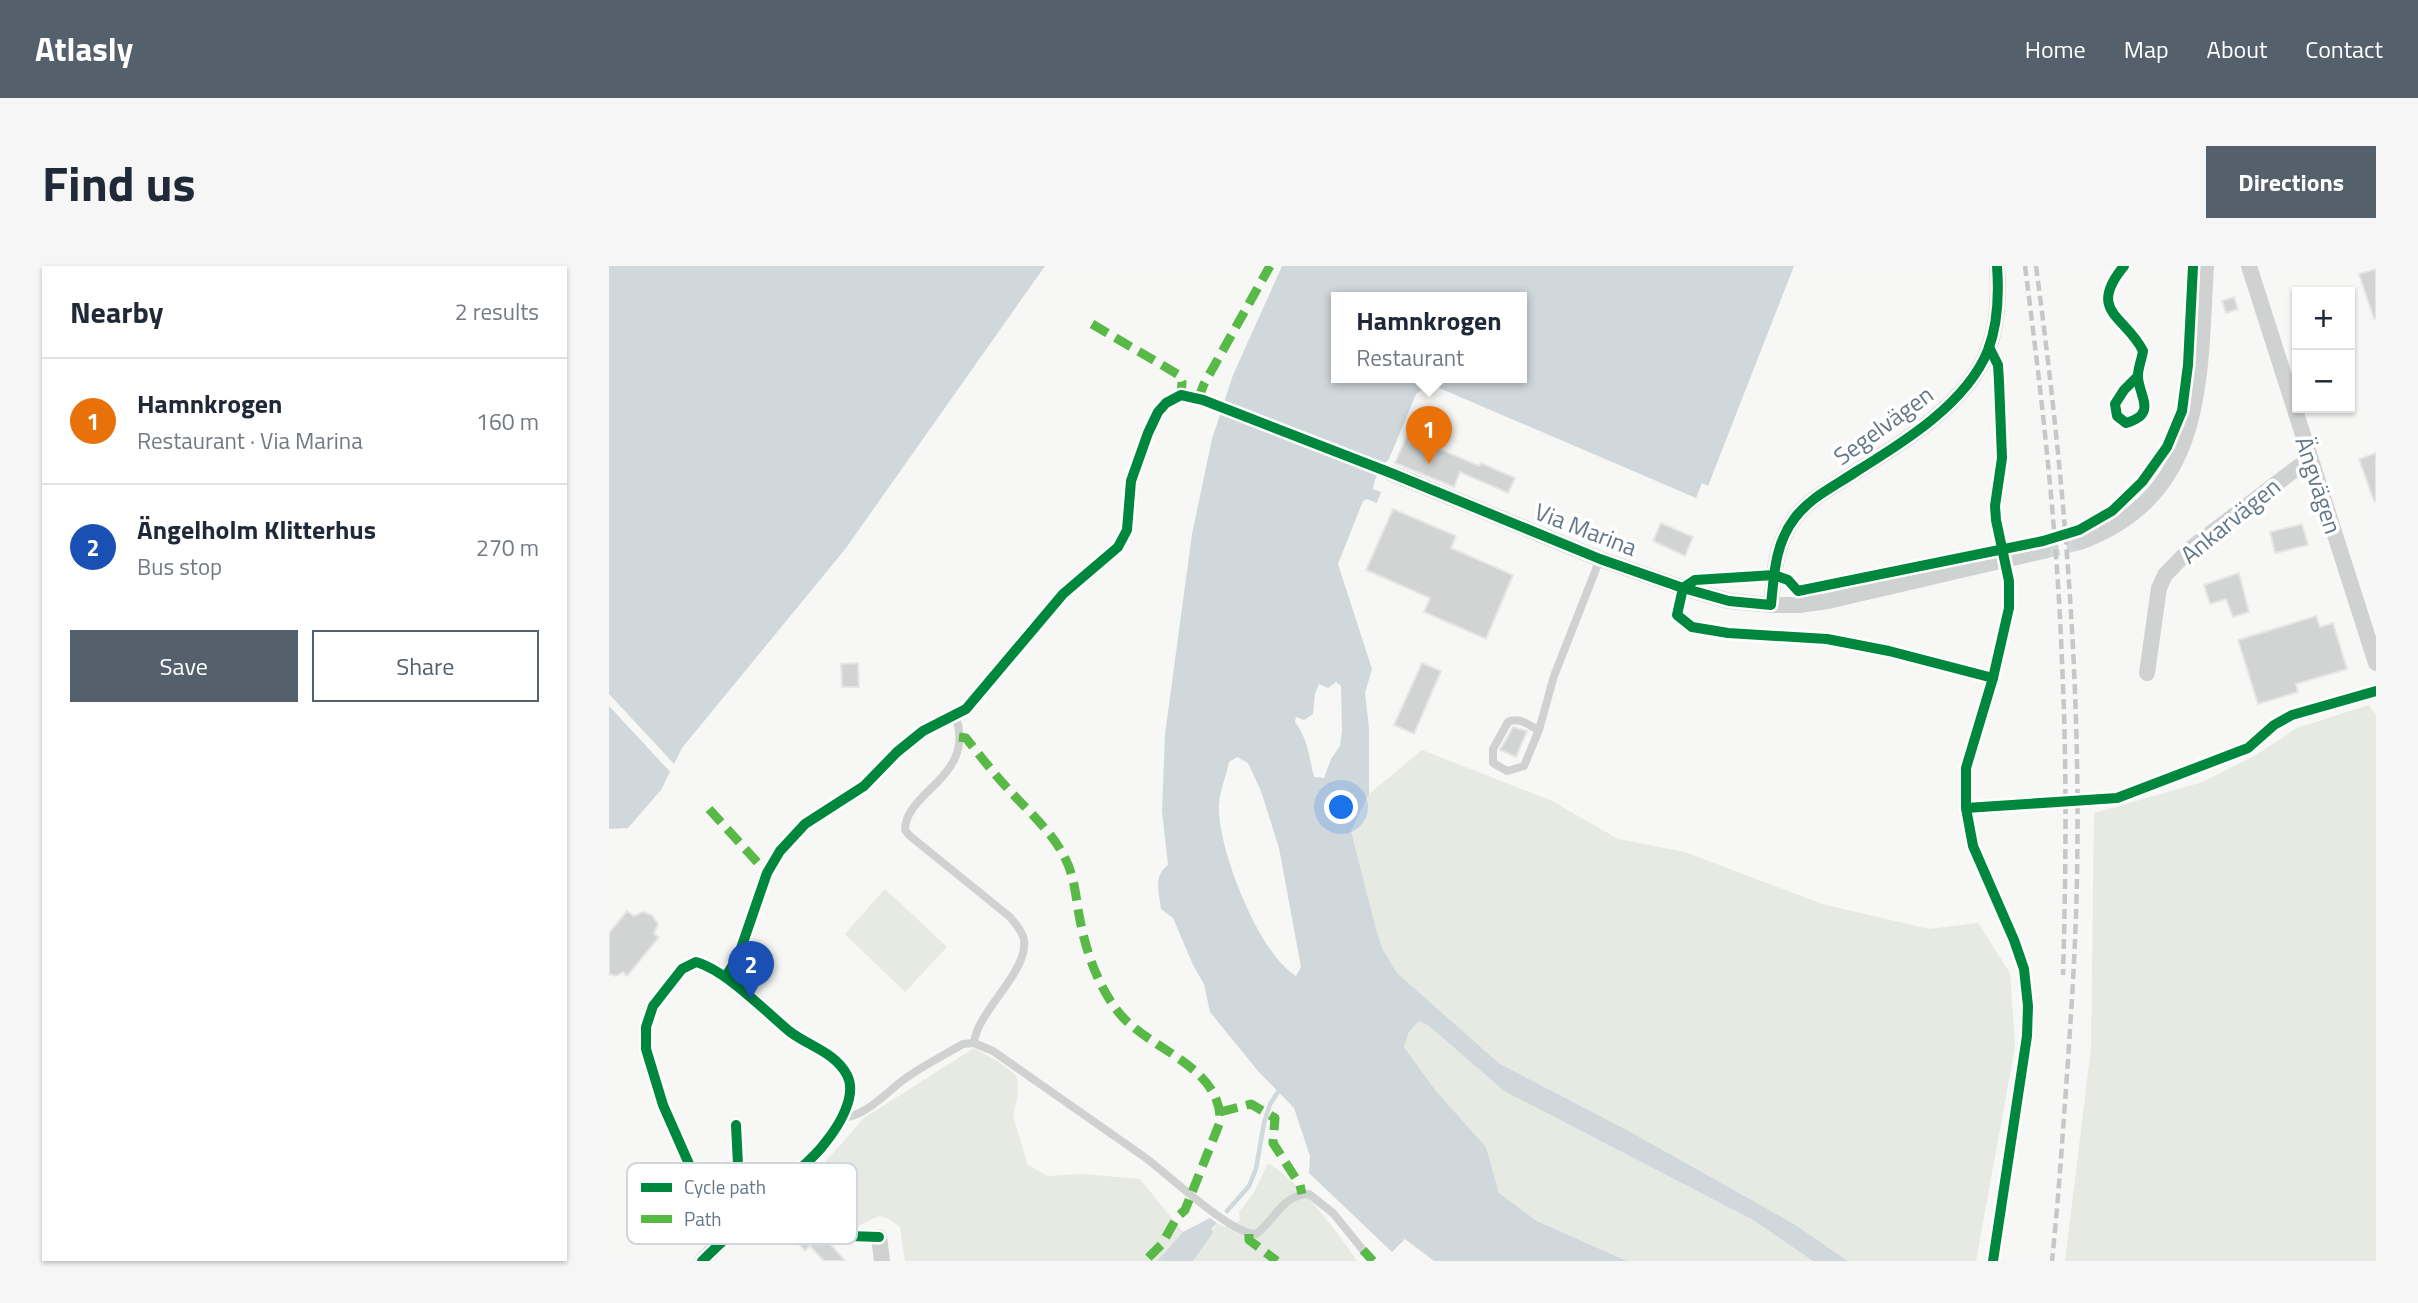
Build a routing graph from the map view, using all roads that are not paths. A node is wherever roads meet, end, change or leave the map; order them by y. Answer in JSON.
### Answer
{"nodes":[{"id":1,"x":1997,"y":266,"type":"edge"},
{"id":2,"x":2206,"y":266,"type":"edge"},
{"id":3,"x":2249,"y":266,"type":"edge"},
{"id":4,"x":2310,"y":458,"type":"junction"},
{"id":5,"x":1391,"y":473,"type":"dead end"},
{"id":6,"x":2080,"y":542,"type":"tunnel mouth"},
{"id":7,"x":2043,"y":551,"type":"tunnel mouth"},
{"id":8,"x":1600,"y":559,"type":"junction"},
{"id":9,"x":1682,"y":588,"type":"junction"},
{"id":10,"x":1771,"y":605,"type":"junction"},
{"id":11,"x":2376,"y":663,"type":"edge"},
{"id":12,"x":2147,"y":673,"type":"dead end"},
{"id":13,"x":1993,"y":678,"type":"dead end"},
{"id":14,"x":955,"y":715,"type":"dead end"},
{"id":15,"x":1539,"y":730,"type":"junction"},
{"id":16,"x":974,"y":1042,"type":"junction"},
{"id":17,"x":842,"y":1118,"type":"junction"},
{"id":18,"x":689,"y":1163,"type":"edge"},
{"id":19,"x":805,"y":1163,"type":"edge"},
{"id":20,"x":879,"y":1237,"type":"dead end"},
{"id":21,"x":719,"y":1244,"type":"edge"},
{"id":22,"x":1363,"y":1250,"type":"dead end"},
{"id":23,"x":702,"y":1261,"type":"edge"},
{"id":24,"x":882,"y":1261,"type":"edge"}],
"edges":[{"from":1,"to":10,"type":"street","name":"Segelvägen"},
{"from":2,"to":6,"type":"street"},
{"from":3,"to":4,"type":"street","name":"Ängvägen"},
{"from":4,"to":11,"type":"street","name":"Ängvägen"},
{"from":4,"to":12,"type":"street","name":"Ankarvägen"},
{"from":5,"to":8,"type":"street","name":"Via Marina"},
{"from":7,"to":10,"type":"street","name":"Via Marina"},
{"from":8,"to":9,"type":"street","name":"Via Marina"},
{"from":8,"to":15,"type":"lane"},
{"from":9,"to":10,"type":"street","name":"Via Marina"},
{"from":9,"to":13,"type":"lane"},
{"from":14,"to":16,"type":"lane"},
{"from":15,"to":15,"type":"lane"},
{"from":16,"to":17,"type":"lane"},
{"from":16,"to":22,"type":"lane"},
{"from":17,"to":18,"type":"lane"},
{"from":17,"to":19,"type":"lane"},
{"from":20,"to":24,"type":"street"},
{"from":21,"to":23,"type":"street"}]}
